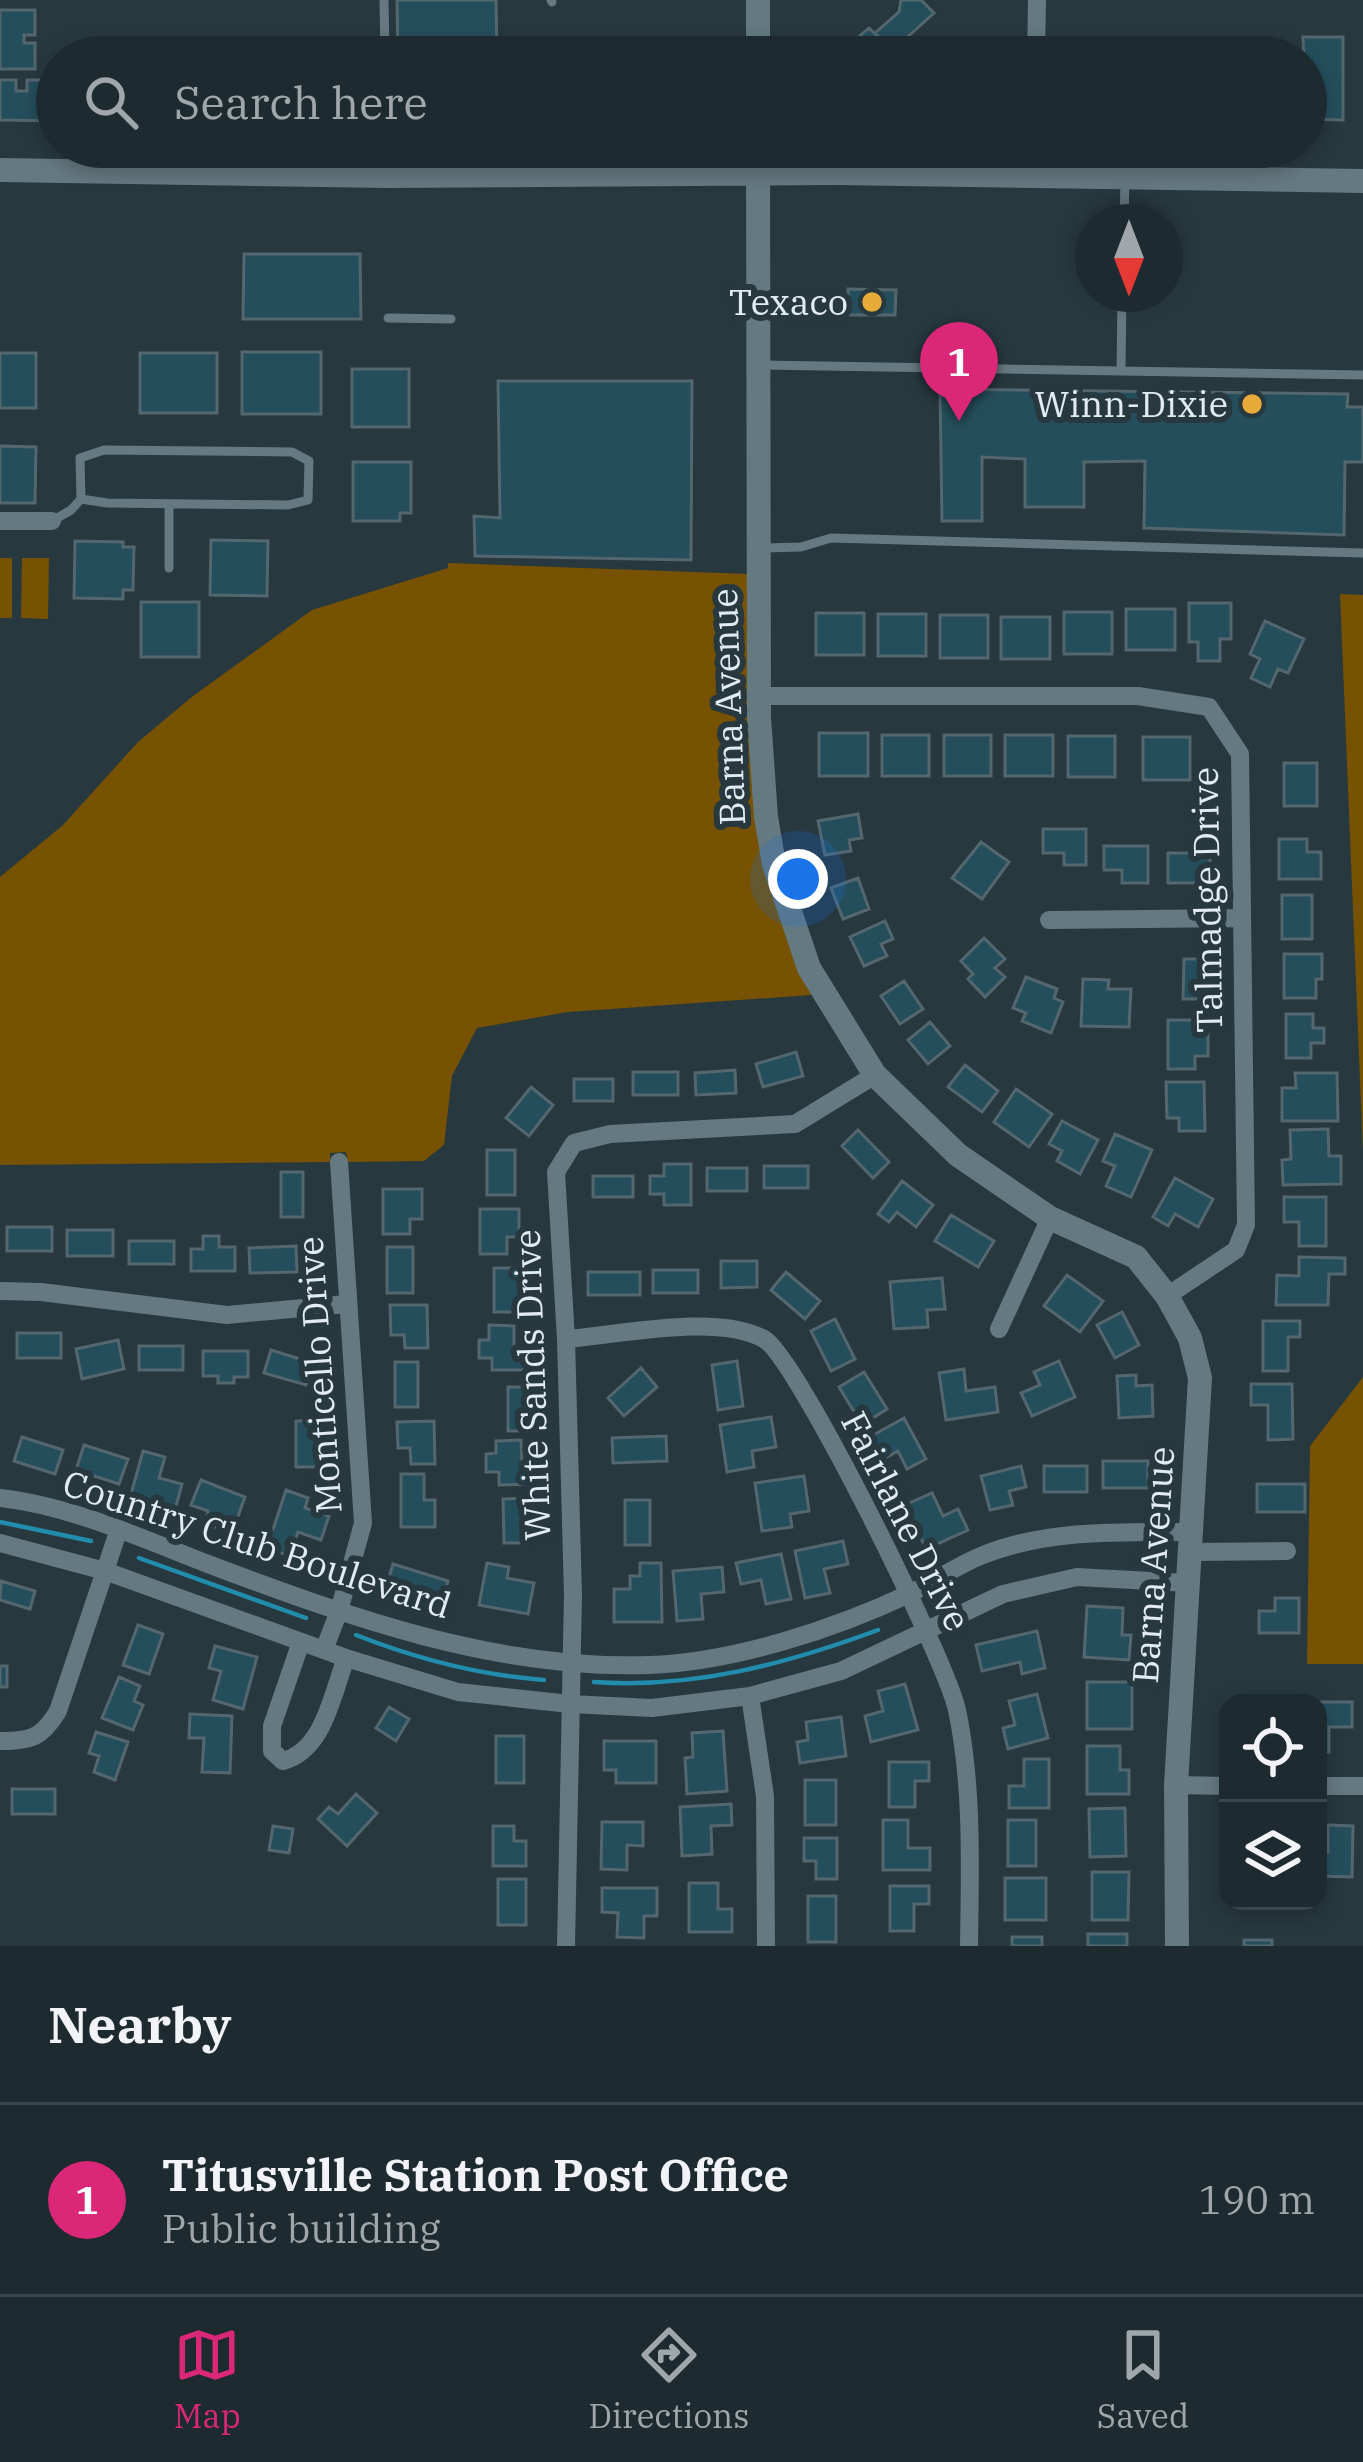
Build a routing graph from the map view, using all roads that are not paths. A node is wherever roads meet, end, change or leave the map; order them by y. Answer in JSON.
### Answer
{"nodes":[{"id":1,"x":384,"y":0,"type":"edge"},
{"id":2,"x":758,"y":0,"type":"edge"},
{"id":3,"x":1037,"y":0,"type":"edge"},
{"id":4,"x":385,"y":36,"type":"edge"},
{"id":5,"x":758,"y":36,"type":"edge"},
{"id":6,"x":1036,"y":36,"type":"edge"},
{"id":7,"x":572,"y":168,"type":"edge"},
{"id":8,"x":758,"y":168,"type":"edge"},
{"id":9,"x":896,"y":168,"type":"edge"},
{"id":10,"x":1034,"y":168,"type":"edge"},
{"id":11,"x":0,"y":170,"type":"edge"},
{"id":12,"x":1034,"y":176,"type":"junction"},
{"id":13,"x":1125,"y":178,"type":"junction"},
{"id":14,"x":1363,"y":181,"type":"edge"},
{"id":15,"x":1124,"y":204,"type":"edge"},
{"id":16,"x":1122,"y":312,"type":"edge"},
{"id":17,"x":388,"y":318,"type":"dead end"},
{"id":18,"x":451,"y":319,"type":"dead end"},
{"id":19,"x":757,"y":364,"type":"junction"},
{"id":20,"x":1121,"y":371,"type":"junction"},
{"id":21,"x":1363,"y":375,"type":"edge"},
{"id":22,"x":81,"y":499,"type":"junction"},
{"id":23,"x":169,"y":504,"type":"junction"},
{"id":24,"x":0,"y":520,"type":"edge"},
{"id":25,"x":52,"y":520,"type":"joint"},
{"id":26,"x":759,"y":548,"type":"junction"},
{"id":27,"x":1363,"y":553,"type":"edge"},
{"id":28,"x":169,"y":568,"type":"dead end"},
{"id":29,"x":760,"y":696,"type":"junction"},
{"id":30,"x":1241,"y":918,"type":"junction"},
{"id":31,"x":1049,"y":920,"type":"dead end"},
{"id":32,"x":875,"y":1075,"type":"junction"},
{"id":33,"x":339,"y":1162,"type":"dead end"},
{"id":34,"x":1051,"y":1218,"type":"junction"},
{"id":35,"x":0,"y":1291,"type":"edge"},
{"id":36,"x":1168,"y":1296,"type":"junction"},
{"id":37,"x":346,"y":1304,"type":"junction"},
{"id":38,"x":998,"y":1329,"type":"dead end"},
{"id":39,"x":566,"y":1339,"type":"junction"},
{"id":40,"x":0,"y":1498,"type":"edge"},
{"id":41,"x":119,"y":1529,"type":"junction"},
{"id":42,"x":1190,"y":1542,"type":"junction"},
{"id":43,"x":0,"y":1543,"type":"edge"},
{"id":44,"x":1287,"y":1551,"type":"dead end"},
{"id":45,"x":105,"y":1571,"type":"junction"},
{"id":46,"x":1188,"y":1583,"type":"junction"},
{"id":47,"x":910,"y":1594,"type":"junction"},
{"id":48,"x":339,"y":1612,"type":"junction"},
{"id":49,"x":928,"y":1633,"type":"junction"},
{"id":50,"x":301,"y":1642,"type":"junction"},
{"id":51,"x":324,"y":1650,"type":"junction"},
{"id":52,"x":346,"y":1658,"type":"junction"},
{"id":53,"x":571,"y":1663,"type":"junction"},
{"id":54,"x":750,"y":1696,"type":"junction"},
{"id":55,"x":570,"y":1704,"type":"junction"},
{"id":56,"x":0,"y":1741,"type":"edge"},
{"id":57,"x":1176,"y":1785,"type":"junction"},
{"id":58,"x":1219,"y":1786,"type":"edge"},
{"id":59,"x":1327,"y":1786,"type":"edge"},
{"id":60,"x":1363,"y":1786,"type":"edge"},
{"id":61,"x":566,"y":1946,"type":"edge"},
{"id":62,"x":766,"y":1946,"type":"edge"},
{"id":63,"x":969,"y":1946,"type":"edge"},
{"id":64,"x":1177,"y":1946,"type":"edge"}],
"edges":[{"from":1,"to":4,"type":"lane"},
{"from":2,"to":5,"type":"street"},
{"from":3,"to":6,"type":"street"},
{"from":7,"to":11,"type":"street"},
{"from":8,"to":19,"type":"street","name":"Barna Avenue"},
{"from":9,"to":12,"type":"street"},
{"from":10,"to":12,"type":"street"},
{"from":12,"to":13,"type":"street"},
{"from":13,"to":14,"type":"street"},
{"from":13,"to":15,"type":"lane"},
{"from":16,"to":20,"type":"lane"},
{"from":17,"to":18,"type":"lane"},
{"from":19,"to":20,"type":"lane"},
{"from":19,"to":26,"type":"street","name":"Barna Avenue"},
{"from":20,"to":21,"type":"lane"},
{"from":22,"to":23,"type":"lane"},
{"from":22,"to":23,"type":"lane"},
{"from":22,"to":25,"type":"lane"},
{"from":23,"to":28,"type":"lane"},
{"from":24,"to":25,"type":"street"},
{"from":26,"to":27,"type":"lane"},
{"from":26,"to":29,"type":"street","name":"Barna Avenue"},
{"from":29,"to":30,"type":"street","name":"Talmadge Drive"},
{"from":29,"to":32,"type":"street","name":"Barna Avenue"},
{"from":30,"to":31,"type":"street"},
{"from":30,"to":36,"type":"street","name":"Talmadge Drive"},
{"from":32,"to":34,"type":"street","name":"Barna Avenue"},
{"from":32,"to":39,"type":"street","name":"White Sands Drive"},
{"from":33,"to":37,"type":"street","name":"Monticello Drive"},
{"from":34,"to":36,"type":"street","name":"Barna Avenue"},
{"from":34,"to":38,"type":"street"},
{"from":35,"to":37,"type":"street"},
{"from":36,"to":42,"type":"street","name":"Barna Avenue"},
{"from":37,"to":48,"type":"street","name":"Monticello Drive"},
{"from":39,"to":47,"type":"street","name":"Fairlane Drive"},
{"from":39,"to":53,"type":"street","name":"White Sands Drive"},
{"from":40,"to":41,"type":"street","name":"Country Club Boulevard"},
{"from":41,"to":45,"type":"street"},
{"from":41,"to":48,"type":"street","name":"Country Club Boulevard"},
{"from":42,"to":44,"type":"street","name":"Country Club Boulevard"},
{"from":42,"to":46,"type":"street","name":"Barna Avenue"},
{"from":42,"to":47,"type":"street","name":"Country Club Boulevard"},
{"from":43,"to":45,"type":"street","name":"Country Club Boulevard"},
{"from":45,"to":50,"type":"street","name":"Country Club Boulevard"},
{"from":45,"to":56,"type":"street"},
{"from":46,"to":49,"type":"street","name":"Country Club Boulevard"},
{"from":46,"to":57,"type":"street","name":"Barna Avenue"},
{"from":47,"to":49,"type":"street","name":"Fairlane Drive"},
{"from":47,"to":53,"type":"street","name":"Country Club Boulevard"},
{"from":48,"to":51,"type":"street","name":"Monticello Drive"},
{"from":48,"to":53,"type":"street","name":"Country Club Boulevard"},
{"from":49,"to":54,"type":"street","name":"Country Club Boulevard"},
{"from":49,"to":63,"type":"street","name":"Fairlane Drive"},
{"from":50,"to":51,"type":"street","name":"Country Club Boulevard"},
{"from":50,"to":52,"type":"street"},
{"from":51,"to":52,"type":"street","name":"Country Club Boulevard"},
{"from":52,"to":55,"type":"street","name":"Country Club Boulevard"},
{"from":53,"to":55,"type":"street","name":"White Sands Drive"},
{"from":54,"to":55,"type":"street","name":"Country Club Boulevard"},
{"from":54,"to":62,"type":"street"},
{"from":55,"to":61,"type":"street","name":"White Sands Drive"},
{"from":57,"to":58,"type":"street"},
{"from":57,"to":64,"type":"street","name":"Barna Avenue"},
{"from":59,"to":60,"type":"street"}]}
